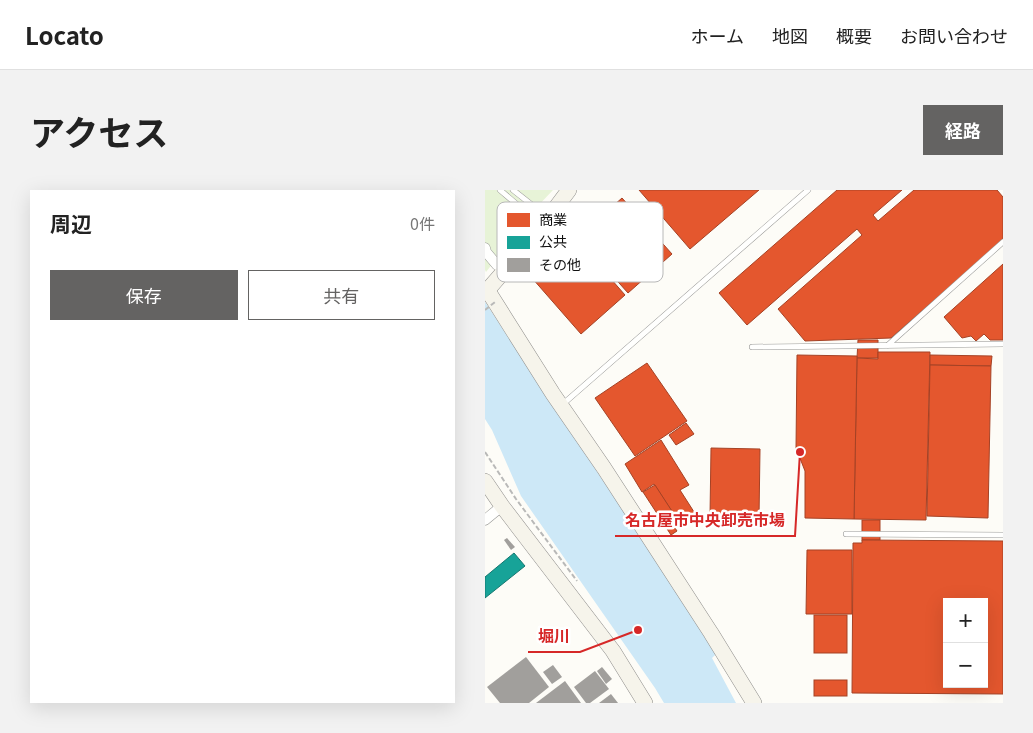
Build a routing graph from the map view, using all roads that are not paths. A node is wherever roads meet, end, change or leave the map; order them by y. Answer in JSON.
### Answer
{"nodes":[{"id":1,"x":500,"y":190,"type":"edge"},
{"id":2,"x":513,"y":190,"type":"edge"},
{"id":3,"x":569,"y":190,"type":"edge"},
{"id":4,"x":808,"y":190,"type":"edge"},
{"id":5,"x":516,"y":202,"type":"edge"},
{"id":6,"x":525,"y":202,"type":"edge"},
{"id":7,"x":560,"y":202,"type":"edge"},
{"id":8,"x":1003,"y":242,"type":"edge"},
{"id":9,"x":485,"y":248,"type":"edge"},
{"id":10,"x":497,"y":265,"type":"dead end"},
{"id":11,"x":500,"y":282,"type":"edge"},
{"id":12,"x":488,"y":299,"type":"edge"},
{"id":13,"x":1003,"y":344,"type":"edge"},
{"id":14,"x":888,"y":345,"type":"junction"},
{"id":15,"x":752,"y":347,"type":"dead end"},
{"id":16,"x":561,"y":406,"type":"junction"},
{"id":17,"x":485,"y":481,"type":"edge"},
{"id":18,"x":502,"y":506,"type":"junction"},
{"id":19,"x":485,"y":520,"type":"edge"},
{"id":20,"x":846,"y":534,"type":"dead end"},
{"id":21,"x":1003,"y":535,"type":"edge"},
{"id":22,"x":645,"y":703,"type":"edge"},
{"id":23,"x":754,"y":703,"type":"edge"}],
"edges":[{"from":1,"to":5,"type":"lane"},
{"from":2,"to":6,"type":"lane"},
{"from":3,"to":7,"type":"street"},
{"from":4,"to":16,"type":"lane"},
{"from":8,"to":14,"type":"lane"},
{"from":9,"to":10,"type":"street"},
{"from":11,"to":12,"type":"street"},
{"from":12,"to":16,"type":"street"},
{"from":13,"to":14,"type":"lane"},
{"from":14,"to":15,"type":"lane"},
{"from":16,"to":23,"type":"street"},
{"from":17,"to":18,"type":"street"},
{"from":18,"to":19,"type":"street"},
{"from":18,"to":22,"type":"street"},
{"from":20,"to":21,"type":"lane"}]}
